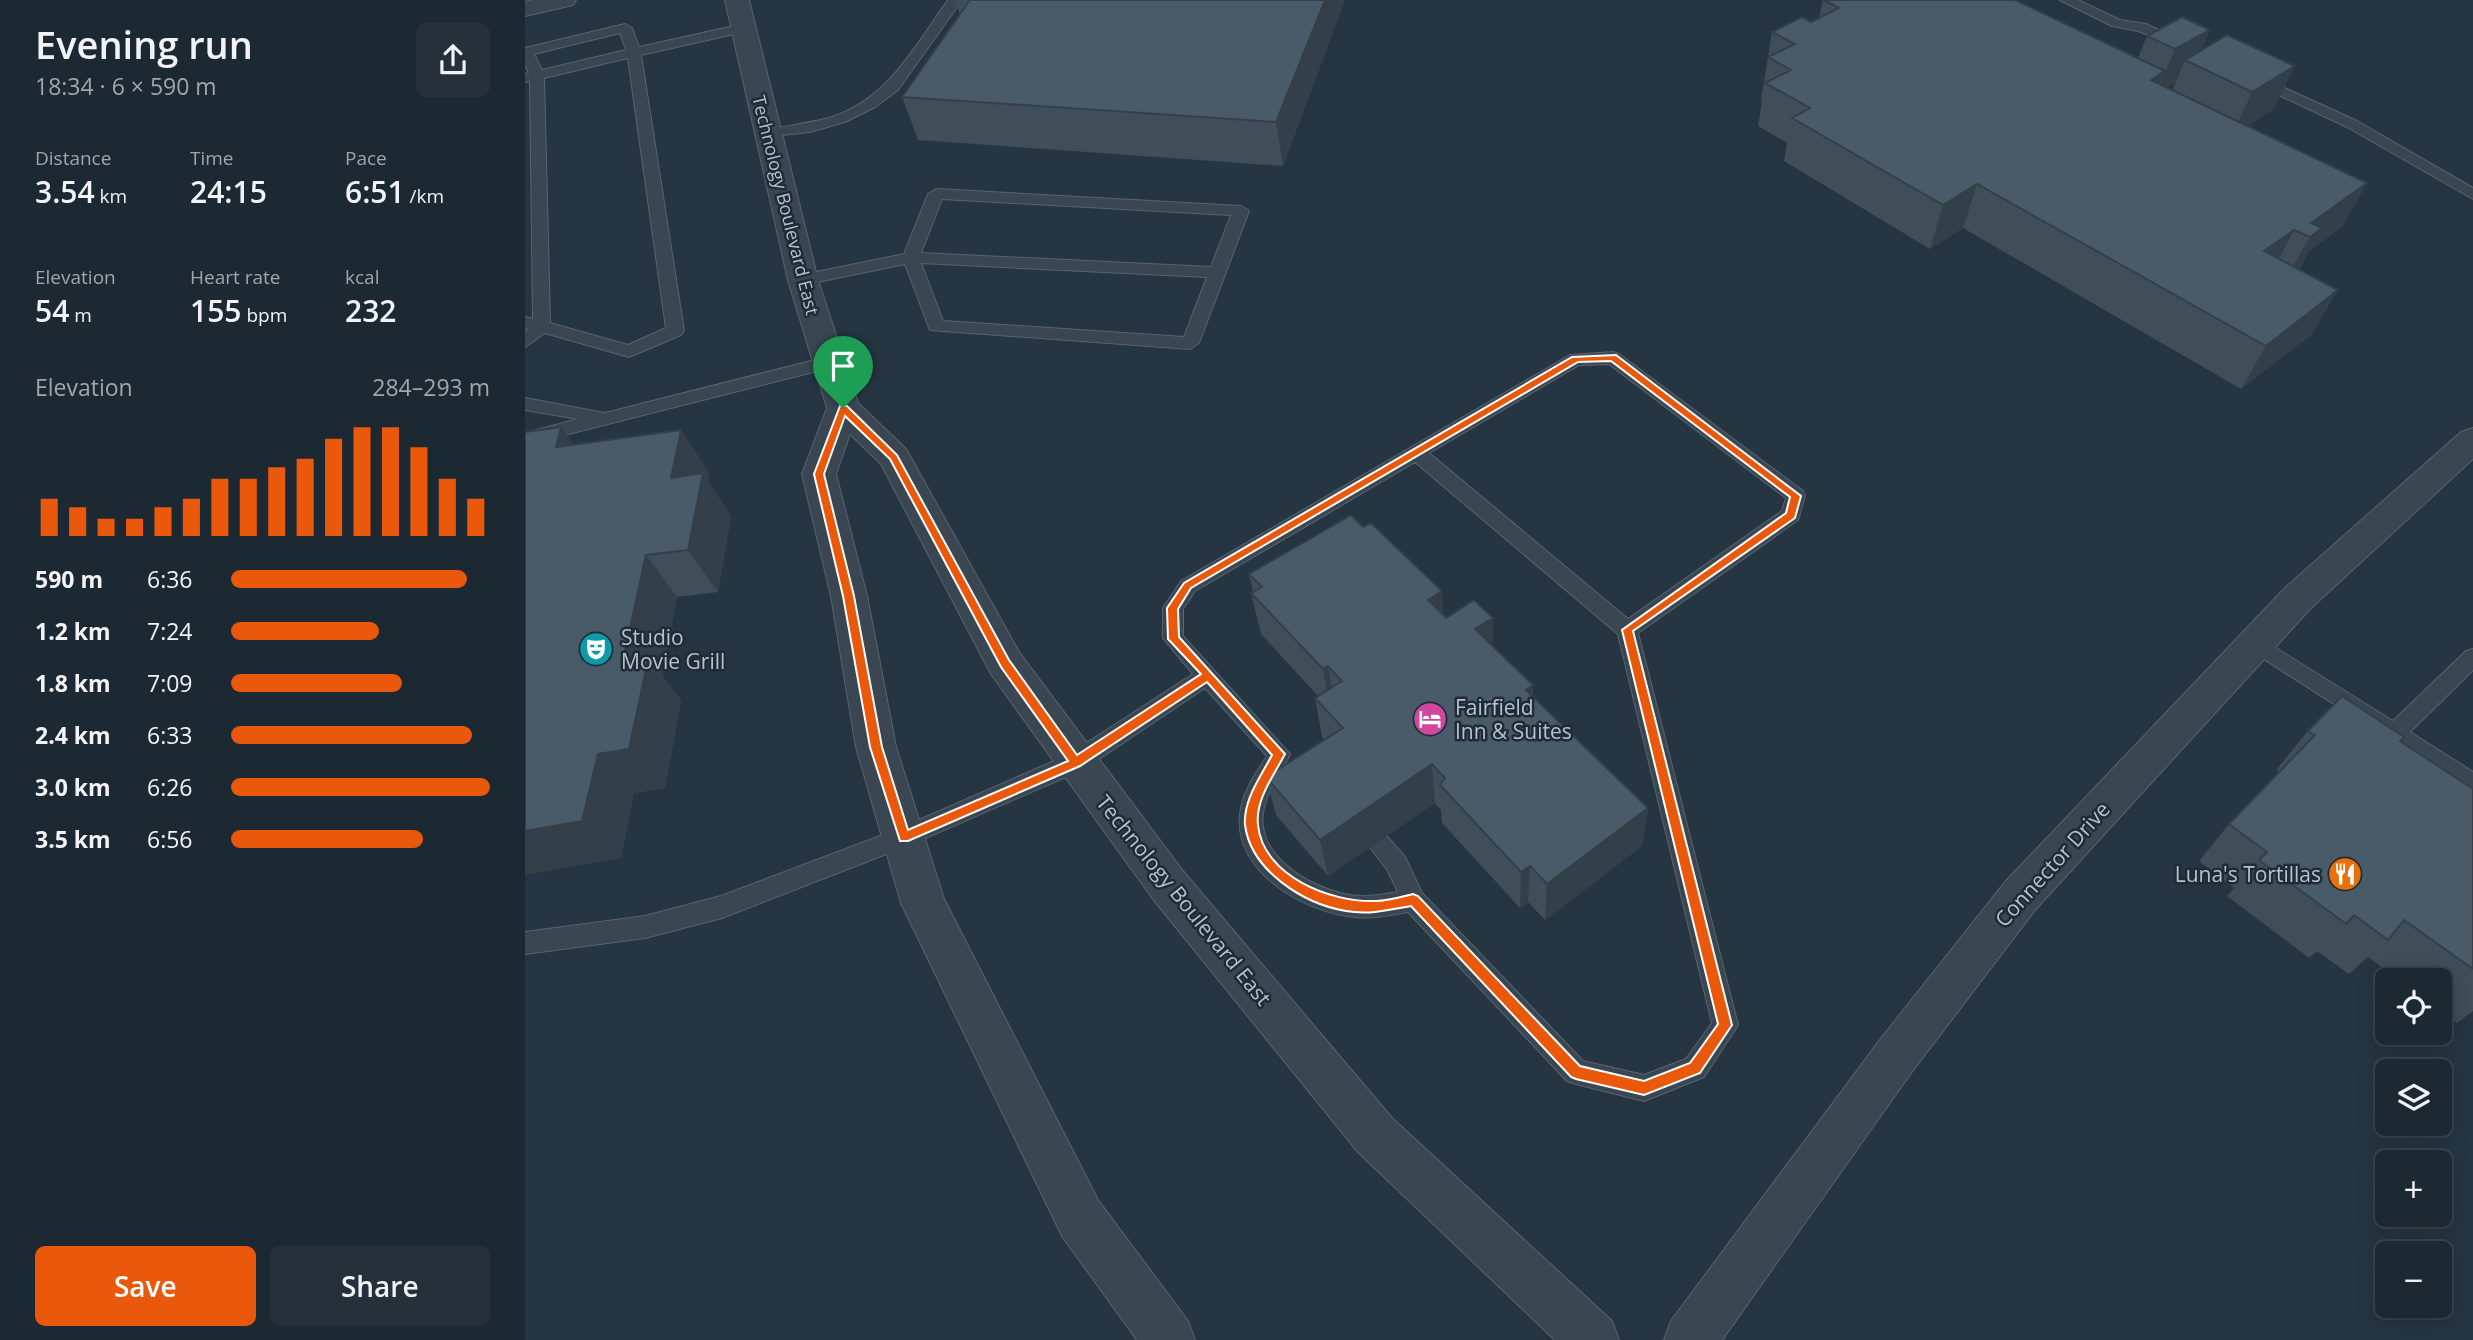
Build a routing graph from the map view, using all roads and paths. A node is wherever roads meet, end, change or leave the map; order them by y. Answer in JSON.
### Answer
{"nodes":[{"id":1,"x":564,"y":0,"type":"edge"},
{"id":2,"x":737,"y":0,"type":"edge"},
{"id":3,"x":955,"y":0,"type":"edge"},
{"id":4,"x":2067,"y":0,"type":"edge"},
{"id":5,"x":525,"y":9,"type":"edge"},
{"id":6,"x":743,"y":28,"type":"junction"},
{"id":7,"x":2193,"y":50,"type":"edge"},
{"id":8,"x":526,"y":52,"type":"edge"},
{"id":9,"x":634,"y":52,"type":"junction"},
{"id":10,"x":2237,"y":70,"type":"edge"},
{"id":11,"x":531,"y":76,"type":"edge"},
{"id":12,"x":531,"y":124,"type":"edge"},
{"id":13,"x":768,"y":134,"type":"junction"},
{"id":14,"x":2473,"y":194,"type":"edge"},
{"id":15,"x":911,"y":258,"type":"junction"},
{"id":16,"x":1216,"y":272,"type":"junction"},
{"id":17,"x":803,"y":280,"type":"junction"},
{"id":18,"x":534,"y":325,"type":"edge"},
{"id":19,"x":525,"y":341,"type":"edge"},
{"id":20,"x":827,"y":363,"type":"junction"},
{"id":21,"x":525,"y":404,"type":"edge"},
{"id":22,"x":843,"y":408,"type":"junction"},
{"id":23,"x":607,"y":418,"type":"junction"},
{"id":24,"x":525,"y":439,"type":"edge"},
{"id":25,"x":2473,"y":440,"type":"edge"},
{"id":26,"x":1415,"y":452,"type":"junction"},
{"id":27,"x":1627,"y":630,"type":"junction"},
{"id":28,"x":2255,"y":643,"type":"junction"},
{"id":29,"x":2473,"y":657,"type":"edge"},
{"id":30,"x":1208,"y":675,"type":"junction"},
{"id":31,"x":2395,"y":733,"type":"junction"},
{"id":32,"x":1279,"y":754,"type":"junction"},
{"id":33,"x":1076,"y":762,"type":"junction"},
{"id":34,"x":1301,"y":766,"type":"edge"},
{"id":35,"x":2473,"y":784,"type":"edge"},
{"id":36,"x":904,"y":837,"type":"junction"},
{"id":37,"x":1374,"y":838,"type":"edge"},
{"id":38,"x":1413,"y":900,"type":"junction"},
{"id":39,"x":525,"y":943,"type":"edge"},
{"id":40,"x":1169,"y":1340,"type":"edge"},
{"id":41,"x":1593,"y":1340,"type":"edge"},
{"id":42,"x":1690,"y":1340,"type":"edge"}],
"edges":[{"from":1,"to":5,"type":"street"},
{"from":2,"to":6,"type":"street","name":"Technology Boulevard East"},
{"from":3,"to":13,"type":"lane"},
{"from":4,"to":7,"type":"lane"},
{"from":6,"to":9,"type":"lane"},
{"from":6,"to":13,"type":"street","name":"Technology Boulevard East"},
{"from":8,"to":9,"type":"lane"},
{"from":8,"to":11,"type":"lane"},
{"from":9,"to":11,"type":"lane"},
{"from":9,"to":18,"type":"lane"},
{"from":10,"to":14,"type":"lane"},
{"from":11,"to":12,"type":"lane"},
{"from":12,"to":18,"type":"lane"},
{"from":13,"to":17,"type":"street","name":"Technology Boulevard East"},
{"from":15,"to":16,"type":"lane"},
{"from":15,"to":16,"type":"lane"},
{"from":15,"to":16,"type":"lane"},
{"from":15,"to":17,"type":"lane"},
{"from":17,"to":20,"type":"street","name":"Technology Boulevard East"},
{"from":18,"to":19,"type":"lane"},
{"from":20,"to":22,"type":"street","name":"Technology Boulevard East"},
{"from":20,"to":23,"type":"lane"},
{"from":21,"to":23,"type":"lane"},
{"from":22,"to":33,"type":"street","name":"Technology Boulevard East"},
{"from":22,"to":36,"type":"street"},
{"from":23,"to":24,"type":"lane"},
{"from":25,"to":28,"type":"street","name":"Connector Drive"},
{"from":26,"to":27,"type":"lane"},
{"from":26,"to":27,"type":"lane"},
{"from":26,"to":30,"type":"lane"},
{"from":27,"to":38,"type":"lane"},
{"from":28,"to":31,"type":"lane"},
{"from":28,"to":42,"type":"street","name":"Connector Drive"},
{"from":29,"to":31,"type":"lane"},
{"from":30,"to":32,"type":"lane"},
{"from":30,"to":33,"type":"lane"},
{"from":31,"to":35,"type":"lane"},
{"from":32,"to":34,"type":"lane"},
{"from":32,"to":38,"type":"lane"},
{"from":33,"to":36,"type":"lane"},
{"from":33,"to":41,"type":"street","name":"Technology Boulevard East"},
{"from":36,"to":39,"type":"lane"},
{"from":36,"to":40,"type":"street"},
{"from":37,"to":38,"type":"lane"}]}
